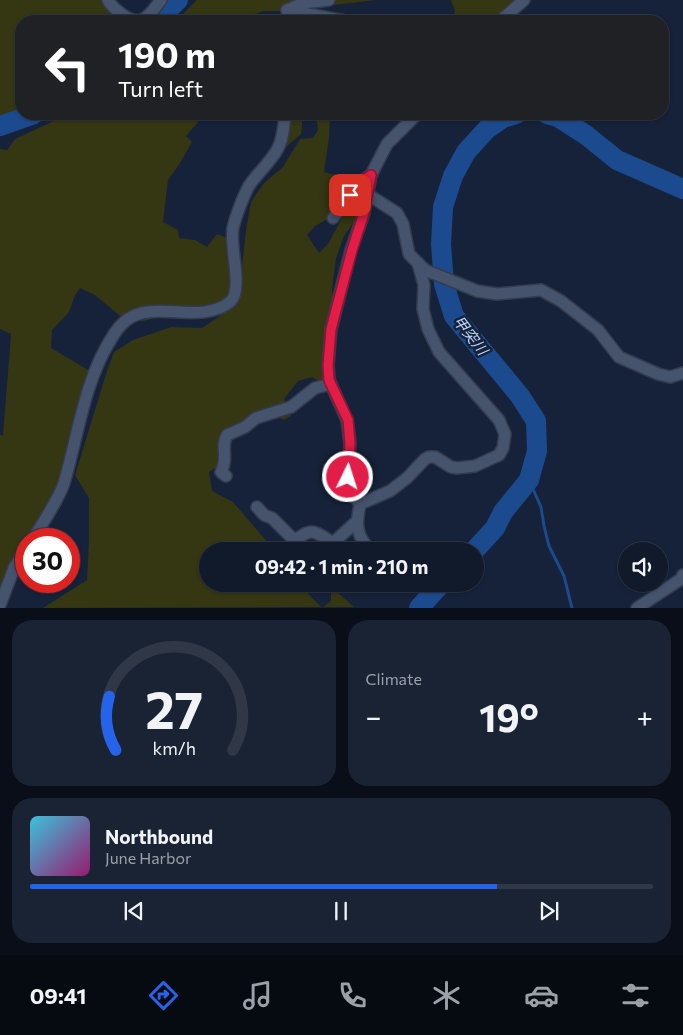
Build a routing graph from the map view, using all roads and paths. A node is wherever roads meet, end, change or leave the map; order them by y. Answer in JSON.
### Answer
{"nodes":[{"id":1,"x":108,"y":0,"type":"edge"},
{"id":2,"x":161,"y":0,"type":"edge"},
{"id":3,"x":329,"y":0,"type":"edge"},
{"id":4,"x":524,"y":0,"type":"edge"},
{"id":5,"x":124,"y":15,"type":"edge"},
{"id":6,"x":148,"y":15,"type":"edge"},
{"id":7,"x":289,"y":15,"type":"edge"},
{"id":8,"x":507,"y":15,"type":"edge"},
{"id":9,"x":284,"y":120,"type":"edge"},
{"id":10,"x":411,"y":120,"type":"edge"},
{"id":11,"x":371,"y":175,"type":"junction"},
{"id":12,"x":367,"y":194,"type":"junction"},
{"id":13,"x":333,"y":218,"type":"dead end"},
{"id":14,"x":421,"y":267,"type":"junction"},
{"id":15,"x":683,"y":373,"type":"edge"},
{"id":16,"x":331,"y":384,"type":"junction"},
{"id":17,"x":226,"y":476,"type":"dead end"},
{"id":18,"x":360,"y":504,"type":"junction"},
{"id":19,"x":257,"y":507,"type":"dead end"},
{"id":20,"x":357,"y":521,"type":"junction"},
{"id":21,"x":39,"y":528,"type":"edge"},
{"id":22,"x":324,"y":542,"type":"edge"},
{"id":23,"x":335,"y":542,"type":"edge"},
{"id":24,"x":364,"y":542,"type":"edge"},
{"id":25,"x":15,"y":566,"type":"edge"},
{"id":26,"x":683,"y":575,"type":"edge"},
{"id":27,"x":0,"y":605,"type":"edge"},
{"id":28,"x":637,"y":608,"type":"edge"}],
"edges":[{"from":1,"to":5,"type":"street"},
{"from":2,"to":6,"type":"street"},
{"from":3,"to":7,"type":"street"},
{"from":4,"to":8,"type":"street"},
{"from":9,"to":21,"type":"street"},
{"from":10,"to":11,"type":"street"},
{"from":11,"to":12,"type":"street"},
{"from":11,"to":13,"type":"street"},
{"from":12,"to":14,"type":"street"},
{"from":12,"to":16,"type":"street"},
{"from":14,"to":15,"type":"street"},
{"from":14,"to":18,"type":"street"},
{"from":16,"to":17,"type":"street"},
{"from":16,"to":18,"type":"street"},
{"from":18,"to":20,"type":"street"},
{"from":19,"to":22,"type":"street"},
{"from":20,"to":23,"type":"street"},
{"from":20,"to":24,"type":"street"},
{"from":25,"to":27,"type":"street"},
{"from":26,"to":28,"type":"street"}]}
